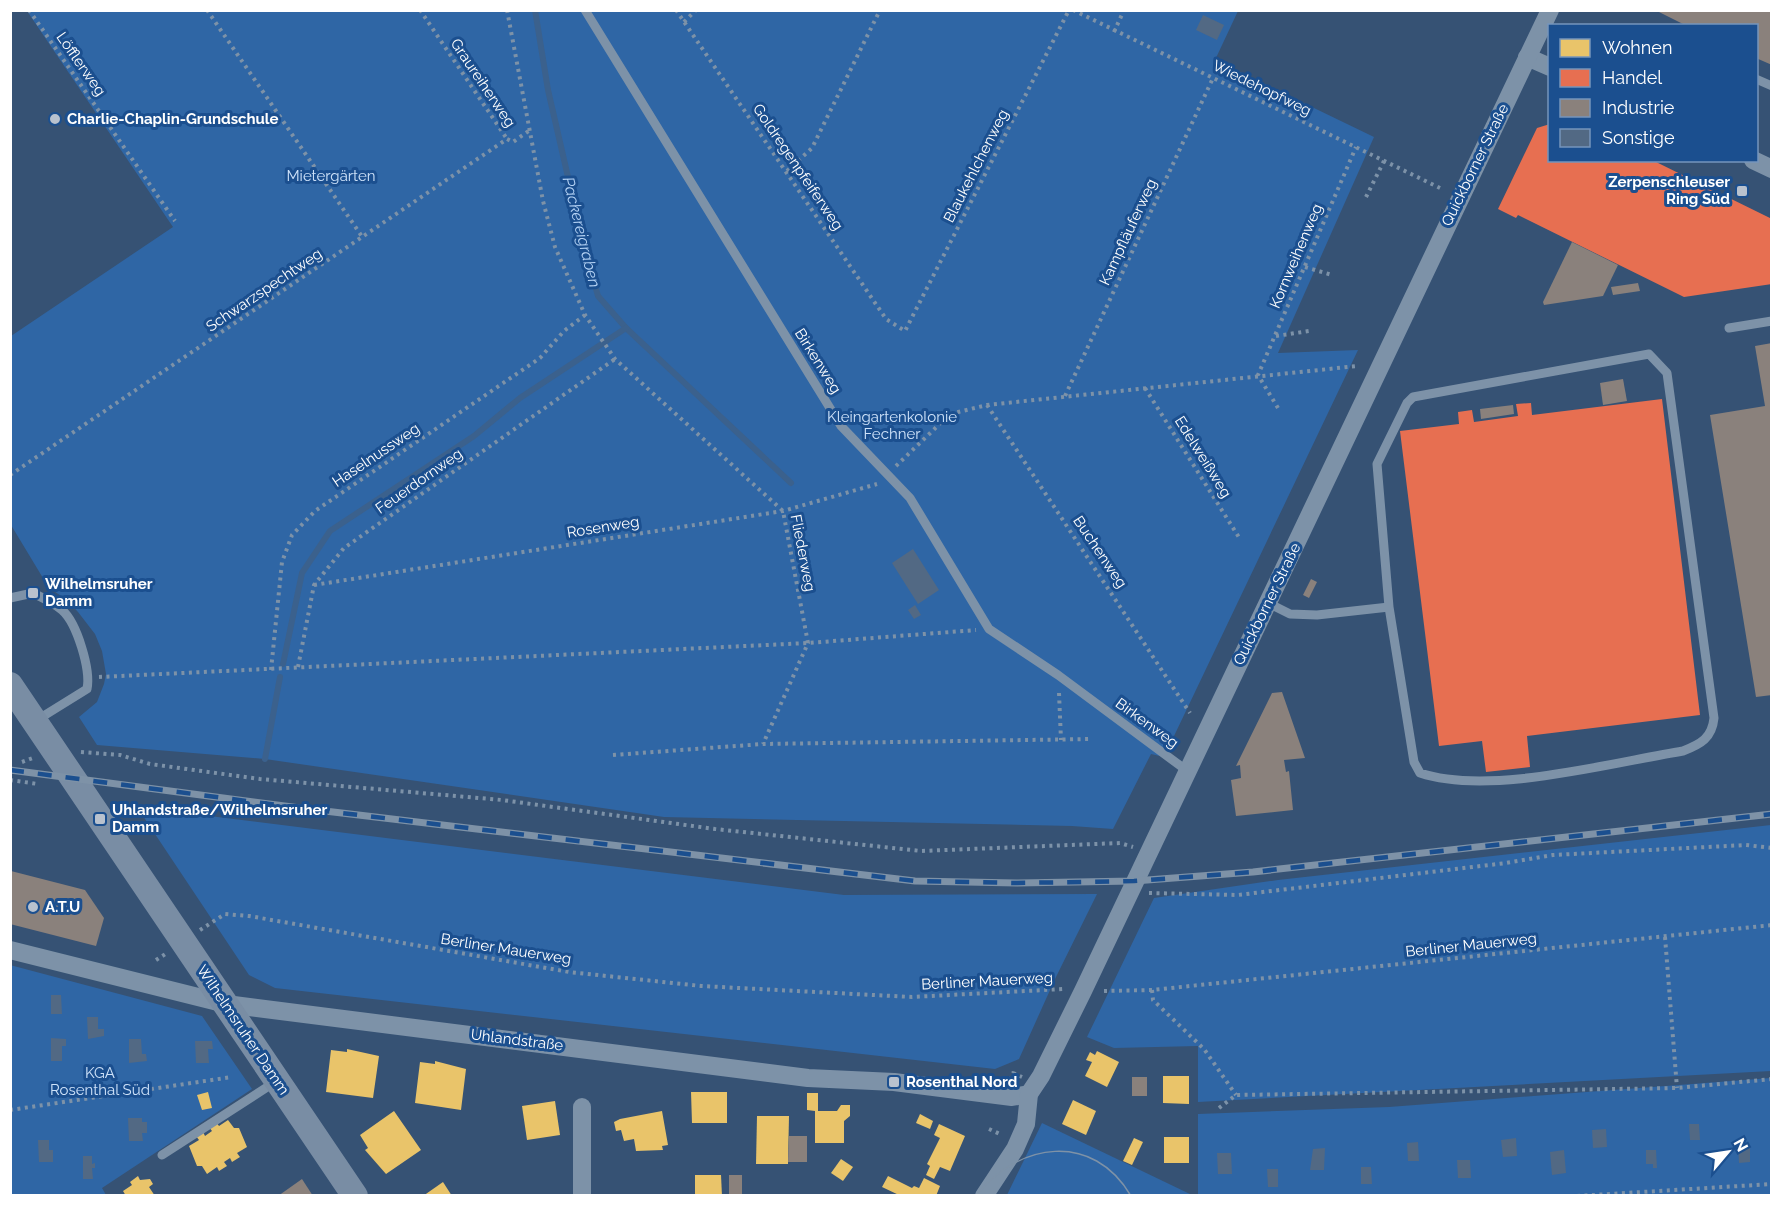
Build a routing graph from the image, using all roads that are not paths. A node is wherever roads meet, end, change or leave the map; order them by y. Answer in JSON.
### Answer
{"nodes":[{"id":1,"x":585,"y":10,"type":"edge"},
{"id":2,"x":1550,"y":10,"type":"edge"},
{"id":3,"x":1527,"y":57,"type":"junction"},
{"id":4,"x":1548,"y":66,"type":"edge"},
{"id":5,"x":1758,"y":80,"type":"edge"},
{"id":6,"x":1772,"y":86,"type":"edge"},
{"id":7,"x":1757,"y":162,"type":"edge"},
{"id":8,"x":1772,"y":169,"type":"edge"},
{"id":9,"x":1772,"y":321,"type":"edge"},
{"id":10,"x":1730,"y":328,"type":"dead end"},
{"id":11,"x":10,"y":598,"type":"edge"},
{"id":12,"x":1268,"y":603,"type":"junction"},
{"id":13,"x":1389,"y":607,"type":"junction"},
{"id":14,"x":19,"y":704,"type":"edge"},
{"id":15,"x":1186,"y":771,"type":"junction"},
{"id":16,"x":10,"y":950,"type":"edge"},
{"id":17,"x":226,"y":1004,"type":"junction"},
{"id":18,"x":277,"y":1080,"type":"junction"},
{"id":19,"x":1029,"y":1094,"type":"junction"},
{"id":20,"x":582,"y":1107,"type":"dead end"},
{"id":21,"x":162,"y":1155,"type":"dead end"},
{"id":22,"x":355,"y":1196,"type":"edge"},
{"id":23,"x":582,"y":1196,"type":"edge"},
{"id":24,"x":984,"y":1196,"type":"edge"}],
"edges":[{"from":1,"to":15,"type":"lane","name":"Birkenweg"},
{"from":2,"to":3,"type":"street","name":"Quickborner Straße"},
{"from":3,"to":4,"type":"street"},
{"from":3,"to":12,"type":"street","name":"Quickborner Straße"},
{"from":5,"to":6,"type":"lane"},
{"from":7,"to":8,"type":"street"},
{"from":9,"to":10,"type":"lane"},
{"from":11,"to":14,"type":"lane"},
{"from":12,"to":13,"type":"lane"},
{"from":12,"to":15,"type":"street","name":"Quickborner Straße"},
{"from":13,"to":13,"type":"lane"},
{"from":14,"to":17,"type":"main road","name":"Wilhelmsruher Damm"},
{"from":15,"to":19,"type":"street","name":"Quickborner Straße"},
{"from":16,"to":17,"type":"street","name":"Uhlandstraße"},
{"from":17,"to":18,"type":"main road","name":"Wilhelmsruher Damm"},
{"from":17,"to":19,"type":"street","name":"Uhlandstraße"},
{"from":18,"to":21,"type":"lane"},
{"from":18,"to":22,"type":"main road","name":"Wilhelmsruher Damm"},
{"from":19,"to":24,"type":"street","name":"Quickborner Straße"},
{"from":20,"to":23,"type":"street"}]}
